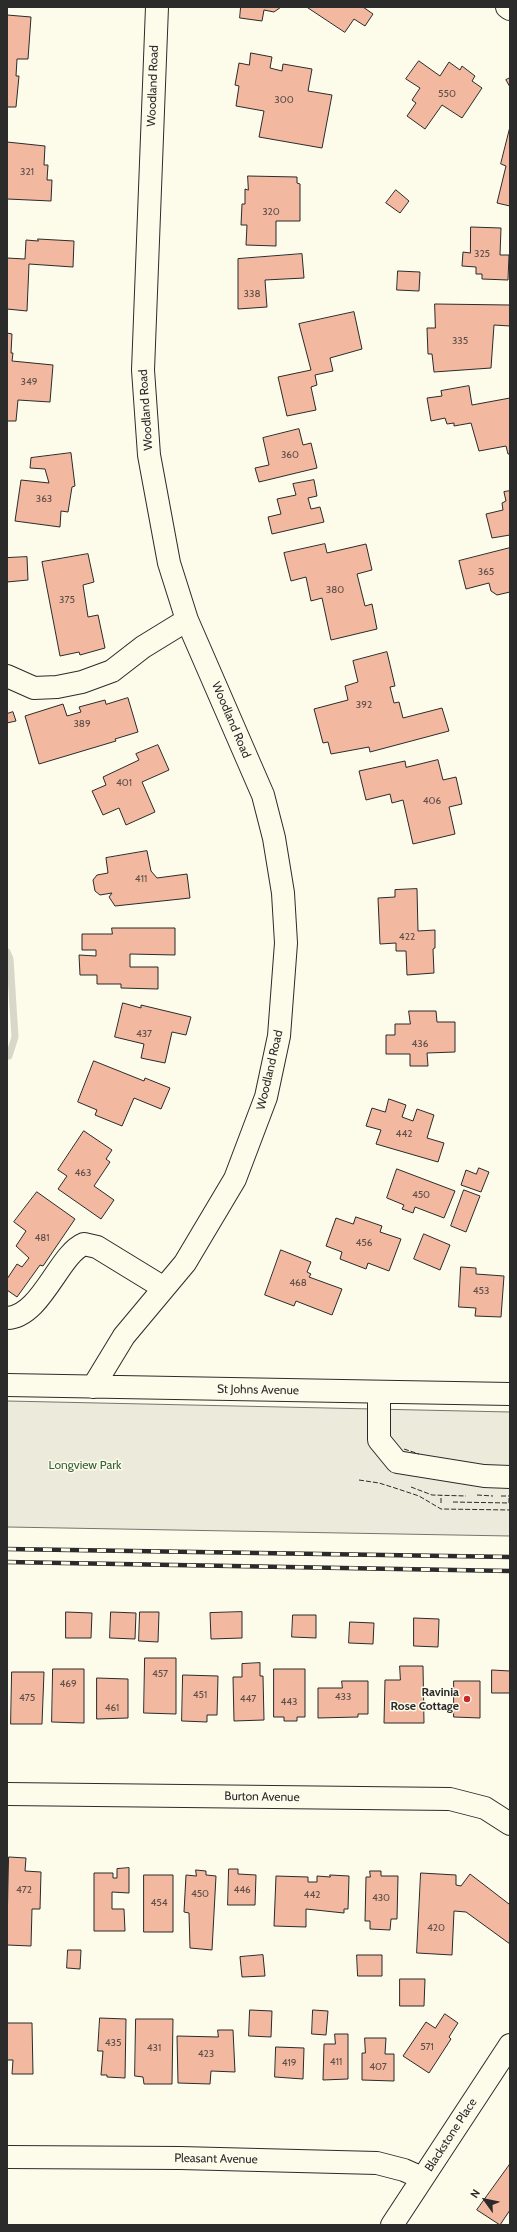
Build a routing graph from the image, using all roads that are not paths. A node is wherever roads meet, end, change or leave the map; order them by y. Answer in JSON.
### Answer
{"nodes":[{"id":1,"x":157,"y":7,"type":"edge"},
{"id":2,"x":507,"y":7,"type":"edge"},
{"id":3,"x":510,"y":9,"type":"edge"},
{"id":4,"x":187,"y":620,"type":"junction"},
{"id":5,"x":7,"y":676,"type":"edge"},
{"id":6,"x":164,"y":1288,"type":"junction"},
{"id":7,"x":7,"y":1318,"type":"edge"},
{"id":8,"x":7,"y":1385,"type":"edge"},
{"id":9,"x":94,"y":1387,"type":"junction"},
{"id":10,"x":379,"y":1392,"type":"junction"},
{"id":11,"x":510,"y":1394,"type":"edge"},
{"id":12,"x":510,"y":1477,"type":"edge"},
{"id":13,"x":7,"y":1794,"type":"edge"},
{"id":14,"x":510,"y":1824,"type":"edge"},
{"id":15,"x":510,"y":2045,"type":"edge"},
{"id":16,"x":7,"y":2157,"type":"edge"},
{"id":17,"x":422,"y":2178,"type":"junction"},
{"id":18,"x":392,"y":2225,"type":"edge"}],
"edges":[{"from":1,"to":4,"type":"street","name":"Woodland Road"},
{"from":2,"to":3,"type":"street"},
{"from":4,"to":5,"type":"street"},
{"from":4,"to":6,"type":"street","name":"Woodland Road"},
{"from":6,"to":7,"type":"street"},
{"from":6,"to":9,"type":"street","name":"Woodland Road"},
{"from":8,"to":9,"type":"street","name":"St Johns Avenue"},
{"from":9,"to":10,"type":"street","name":"St Johns Avenue"},
{"from":10,"to":11,"type":"street","name":"St Johns Avenue"},
{"from":10,"to":12,"type":"street"},
{"from":13,"to":14,"type":"street","name":"Burton Avenue"},
{"from":15,"to":17,"type":"street","name":"Blackstone Place"},
{"from":16,"to":17,"type":"street","name":"Pleasant Avenue"},
{"from":17,"to":18,"type":"street","name":"Blackstone Place"}]}
